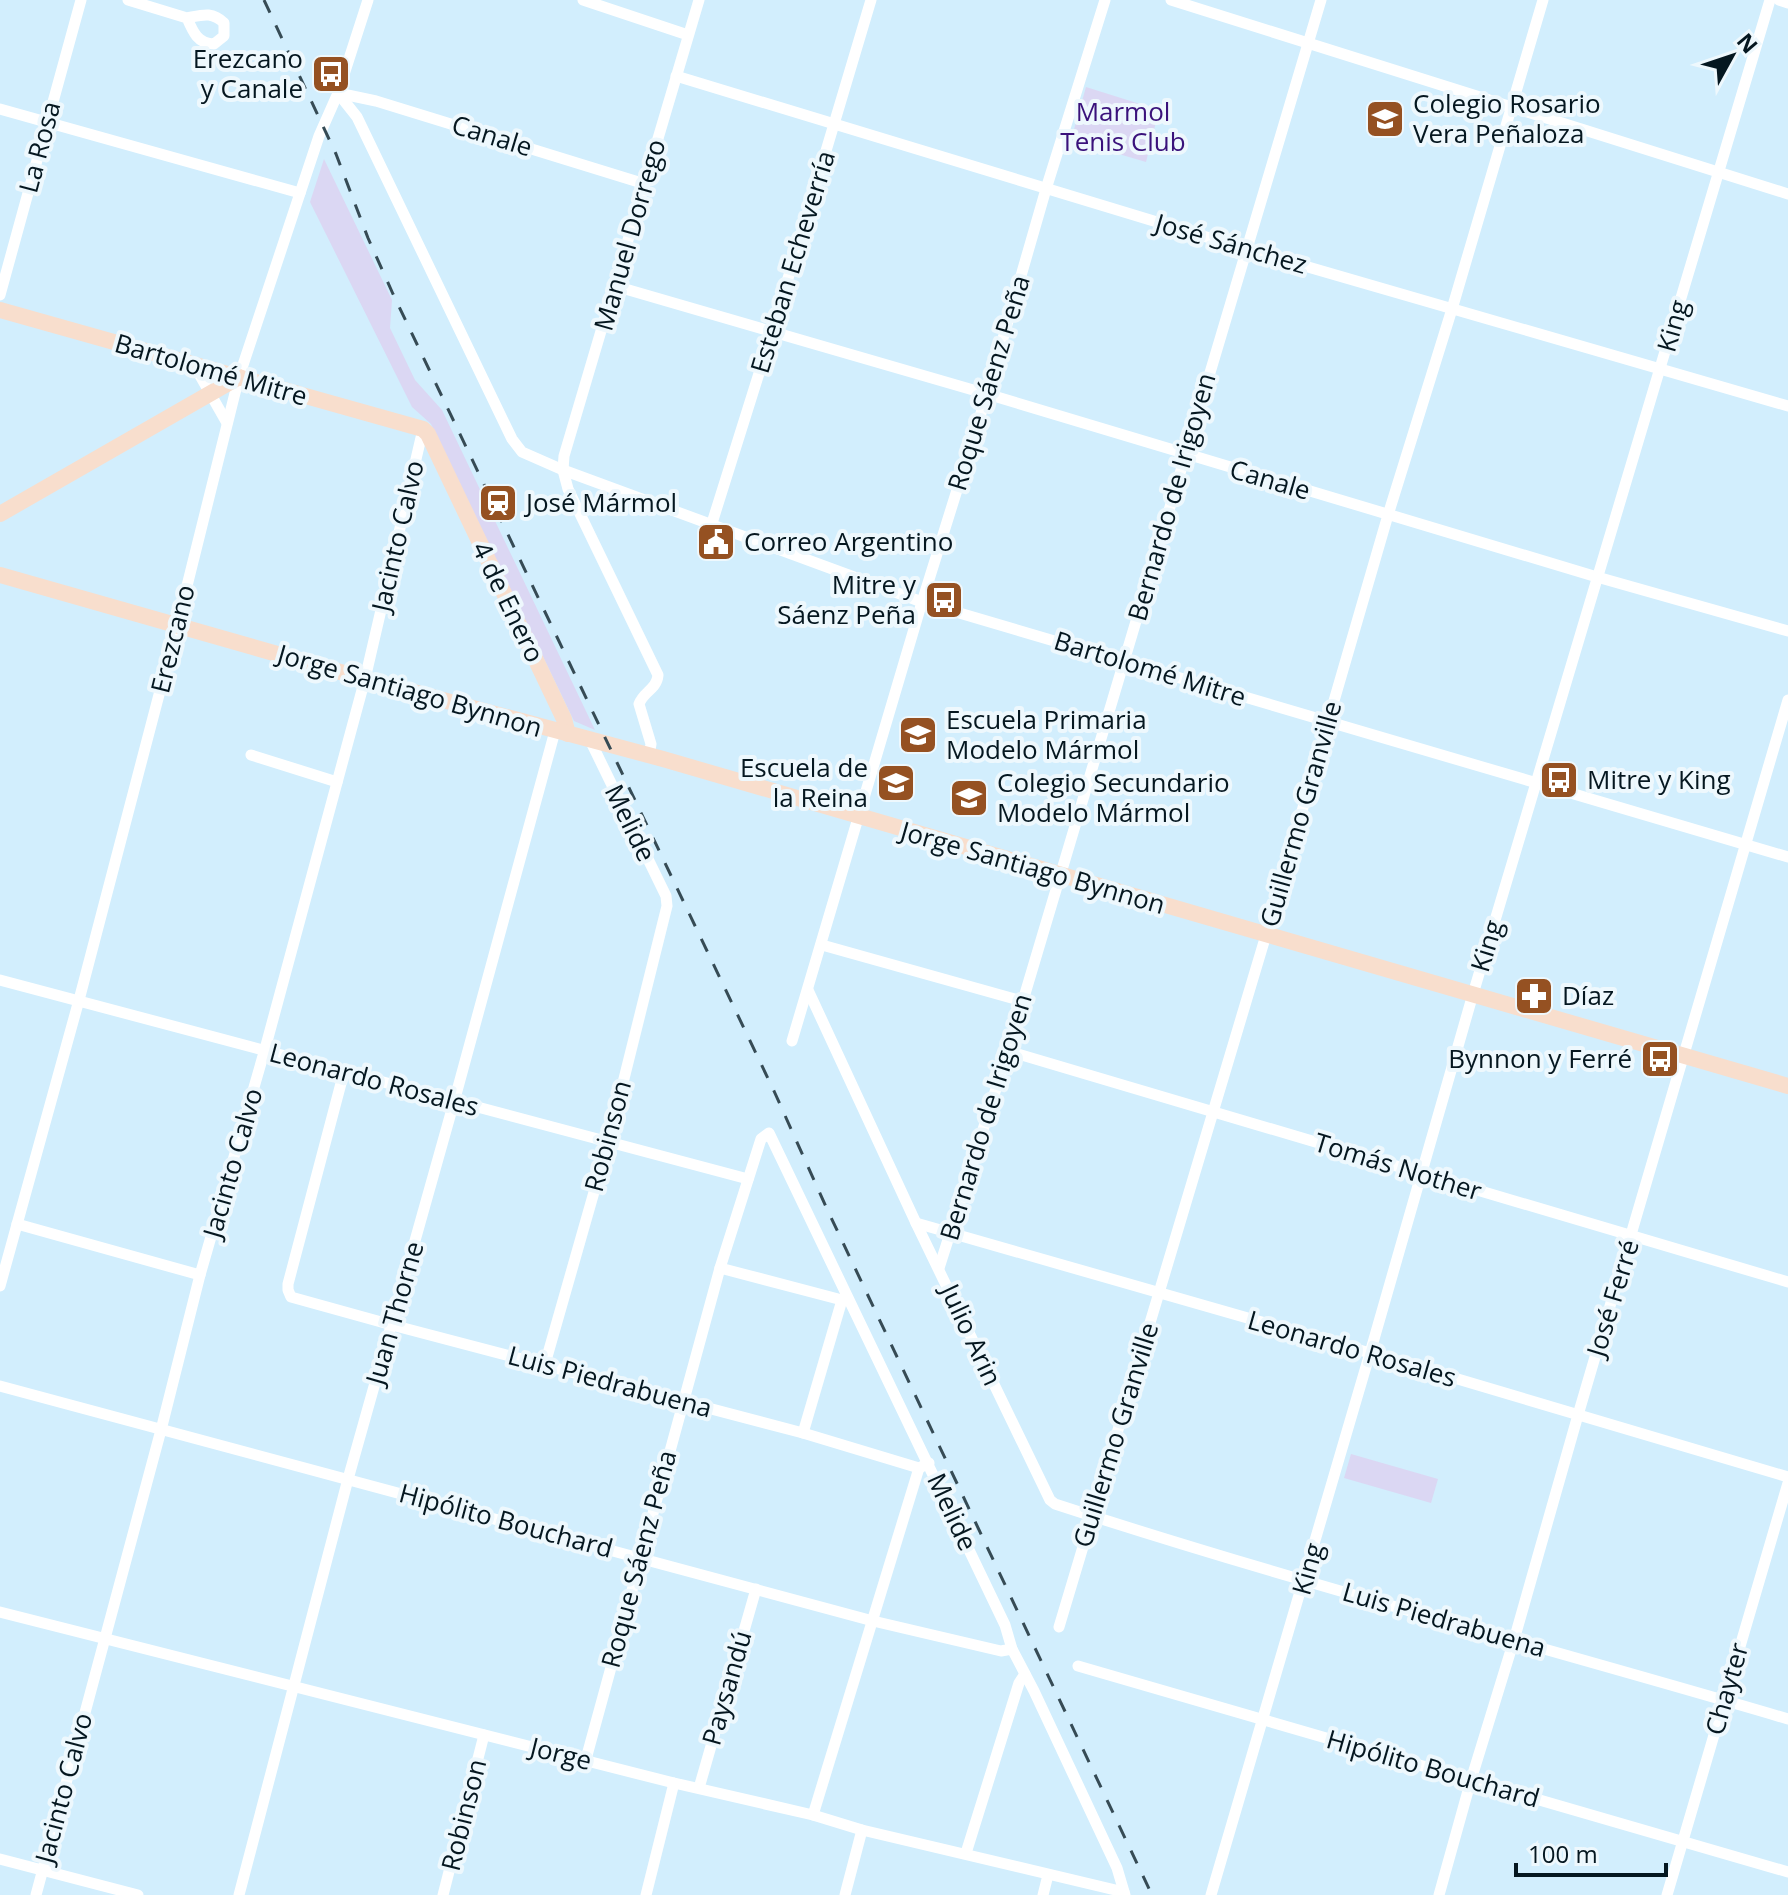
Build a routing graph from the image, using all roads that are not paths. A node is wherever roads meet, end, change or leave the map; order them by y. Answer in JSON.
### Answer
{"nodes":[{"id":1,"x":81,"y":0,"type":"edge"},
{"id":2,"x":128,"y":0,"type":"edge"},
{"id":3,"x":368,"y":0,"type":"edge"},
{"id":4,"x":583,"y":0,"type":"edge"},
{"id":5,"x":699,"y":0,"type":"edge"},
{"id":6,"x":871,"y":0,"type":"edge"},
{"id":7,"x":1105,"y":0,"type":"edge"},
{"id":8,"x":1172,"y":0,"type":"edge"},
{"id":9,"x":1321,"y":0,"type":"edge"},
{"id":10,"x":1543,"y":0,"type":"edge"},
{"id":11,"x":1770,"y":0,"type":"edge"},
{"id":12,"x":1779,"y":0,"type":"edge"},
{"id":13,"x":1788,"y":3,"type":"edge"},
{"id":14,"x":187,"y":18,"type":"dead end"},
{"id":15,"x":688,"y":35,"type":"junction"},
{"id":16,"x":1307,"y":44,"type":"junction"},
{"id":17,"x":676,"y":76,"type":"junction"},
{"id":18,"x":338,"y":93,"type":"junction"},
{"id":19,"x":1510,"y":107,"type":"junction"},
{"id":20,"x":0,"y":109,"type":"edge"},
{"id":21,"x":46,"y":121,"type":"junction"},
{"id":22,"x":834,"y":125,"type":"junction"},
{"id":23,"x":1718,"y":173,"type":"junction"},
{"id":24,"x":645,"y":184,"type":"junction"},
{"id":25,"x":1046,"y":189,"type":"junction"},
{"id":26,"x":300,"y":193,"type":"junction"},
{"id":27,"x":1788,"y":194,"type":"edge"},
{"id":28,"x":1246,"y":249,"type":"junction"},
{"id":29,"x":615,"y":286,"type":"junction"},
{"id":30,"x":0,"y":295,"type":"edge"},
{"id":31,"x":1452,"y":309,"type":"junction"},
{"id":32,"x":0,"y":310,"type":"edge"},
{"id":33,"x":772,"y":332,"type":"junction"},
{"id":34,"x":194,"y":365,"type":"junction"},
{"id":35,"x":1660,"y":368,"type":"junction"},
{"id":36,"x":239,"y":377,"type":"junction"},
{"id":37,"x":210,"y":393,"type":"junction"},
{"id":38,"x":987,"y":394,"type":"junction"},
{"id":39,"x":1788,"y":406,"type":"edge"},
{"id":40,"x":227,"y":423,"type":"junction"},
{"id":41,"x":423,"y":429,"type":"junction"},
{"id":42,"x":1185,"y":455,"type":"junction"},
{"id":43,"x":563,"y":470,"type":"junction"},
{"id":44,"x":0,"y":514,"type":"edge"},
{"id":45,"x":1388,"y":515,"type":"junction"},
{"id":46,"x":712,"y":523,"type":"junction"},
{"id":47,"x":0,"y":575,"type":"edge"},
{"id":48,"x":1597,"y":577,"type":"junction"},
{"id":49,"x":922,"y":602,"type":"junction"},
{"id":50,"x":177,"y":626,"type":"junction"},
{"id":51,"x":1788,"y":631,"type":"edge"},
{"id":52,"x":1124,"y":661,"type":"junction"},
{"id":53,"x":365,"y":679,"type":"junction"},
{"id":54,"x":1788,"y":700,"type":"edge"},
{"id":55,"x":1327,"y":723,"type":"junction"},
{"id":56,"x":562,"y":733,"type":"junction"},
{"id":57,"x":590,"y":740,"type":"junction"},
{"id":58,"x":251,"y":755,"type":"dead end"},
{"id":59,"x":649,"y":756,"type":"junction"},
{"id":60,"x":337,"y":782,"type":"junction"},
{"id":61,"x":1535,"y":784,"type":"junction"},
{"id":62,"x":860,"y":818,"type":"junction"},
{"id":63,"x":1745,"y":845,"type":"junction"},
{"id":64,"x":1788,"y":857,"type":"edge"},
{"id":65,"x":1059,"y":876,"type":"junction"},
{"id":66,"x":667,"y":906,"type":"joint"},
{"id":67,"x":1266,"y":935,"type":"junction"},
{"id":68,"x":822,"y":945,"type":"junction"},
{"id":69,"x":0,"y":980,"type":"edge"},
{"id":70,"x":808,"y":990,"type":"junction"},
{"id":71,"x":1473,"y":994,"type":"junction"},
{"id":72,"x":79,"y":1000,"type":"junction"},
{"id":73,"x":1022,"y":1001,"type":"junction"},
{"id":74,"x":792,"y":1041,"type":"dead end"},
{"id":75,"x":265,"y":1049,"type":"junction"},
{"id":76,"x":1008,"y":1051,"type":"junction"},
{"id":77,"x":1684,"y":1056,"type":"junction"},
{"id":78,"x":344,"y":1072,"type":"junction"},
{"id":79,"x":1788,"y":1086,"type":"edge"},
{"id":80,"x":454,"y":1102,"type":"junction"},
{"id":81,"x":1212,"y":1111,"type":"junction"},
{"id":82,"x":769,"y":1133,"type":"joint"},
{"id":83,"x":608,"y":1143,"type":"junction"},
{"id":84,"x":1422,"y":1174,"type":"junction"},
{"id":85,"x":748,"y":1179,"type":"junction"},
{"id":86,"x":916,"y":1223,"type":"junction"},
{"id":87,"x":17,"y":1224,"type":"junction"},
{"id":88,"x":951,"y":1232,"type":"junction"},
{"id":89,"x":1631,"y":1237,"type":"junction"},
{"id":90,"x":720,"y":1268,"type":"junction"},
{"id":91,"x":939,"y":1268,"type":"junction"},
{"id":92,"x":200,"y":1275,"type":"junction"},
{"id":93,"x":1788,"y":1282,"type":"edge"},
{"id":94,"x":0,"y":1286,"type":"edge"},
{"id":95,"x":1159,"y":1294,"type":"junction"},
{"id":96,"x":846,"y":1300,"type":"junction"},
{"id":97,"x":392,"y":1325,"type":"junction"},
{"id":98,"x":1370,"y":1353,"type":"junction"},
{"id":99,"x":545,"y":1364,"type":"junction"},
{"id":100,"x":0,"y":1386,"type":"edge"},
{"id":101,"x":682,"y":1402,"type":"junction"},
{"id":102,"x":1578,"y":1415,"type":"junction"},
{"id":103,"x":161,"y":1430,"type":"junction"},
{"id":104,"x":803,"y":1433,"type":"junction"},
{"id":105,"x":924,"y":1466,"type":"junction"},
{"id":106,"x":348,"y":1479,"type":"junction"},
{"id":107,"x":1788,"y":1480,"type":"edge"},
{"id":108,"x":1055,"y":1504,"type":"joint"},
{"id":109,"x":1092,"y":1516,"type":"junction"},
{"id":110,"x":640,"y":1557,"type":"junction"},
{"id":111,"x":1305,"y":1580,"type":"junction"},
{"id":112,"x":756,"y":1589,"type":"junction"},
{"id":113,"x":0,"y":1612,"type":"edge"},
{"id":114,"x":873,"y":1621,"type":"junction"},
{"id":115,"x":1059,"y":1627,"type":"dead end"},
{"id":116,"x":104,"y":1638,"type":"junction"},
{"id":117,"x":1514,"y":1640,"type":"junction"},
{"id":118,"x":1012,"y":1649,"type":"junction"},
{"id":119,"x":1078,"y":1666,"type":"dead end"},
{"id":120,"x":1025,"y":1674,"type":"junction"},
{"id":121,"x":293,"y":1686,"type":"junction"},
{"id":122,"x":1723,"y":1700,"type":"junction"},
{"id":123,"x":1788,"y":1719,"type":"edge"},
{"id":124,"x":1263,"y":1720,"type":"junction"},
{"id":125,"x":484,"y":1735,"type":"junction"},
{"id":126,"x":586,"y":1759,"type":"junction"},
{"id":127,"x":1471,"y":1780,"type":"junction"},
{"id":128,"x":674,"y":1783,"type":"junction"},
{"id":129,"x":699,"y":1788,"type":"junction"},
{"id":130,"x":813,"y":1815,"type":"junction"},
{"id":131,"x":862,"y":1830,"type":"junction"},
{"id":132,"x":1682,"y":1842,"type":"junction"},
{"id":133,"x":966,"y":1853,"type":"junction"},
{"id":134,"x":0,"y":1859,"type":"edge"},
{"id":135,"x":42,"y":1869,"type":"junction"},
{"id":136,"x":1788,"y":1872,"type":"edge"},
{"id":137,"x":1048,"y":1875,"type":"junction"},
{"id":138,"x":1124,"y":1893,"type":"edge"},
{"id":139,"x":36,"y":1895,"type":"edge"},
{"id":140,"x":138,"y":1895,"type":"edge"},
{"id":141,"x":239,"y":1895,"type":"edge"},
{"id":142,"x":443,"y":1895,"type":"edge"},
{"id":143,"x":646,"y":1895,"type":"edge"},
{"id":144,"x":845,"y":1895,"type":"edge"},
{"id":145,"x":1043,"y":1895,"type":"edge"},
{"id":146,"x":1211,"y":1895,"type":"edge"},
{"id":147,"x":1439,"y":1895,"type":"edge"},
{"id":148,"x":1667,"y":1895,"type":"edge"}],
"edges":[{"from":1,"to":21,"type":"street","name":"La Rosa"},
{"from":2,"to":14,"type":"street"},
{"from":3,"to":18,"type":"street","name":"Erezcano"},
{"from":4,"to":15,"type":"street"},
{"from":5,"to":15,"type":"street","name":"Manuel Dorrego"},
{"from":6,"to":22,"type":"street","name":"Esteban Echeverría"},
{"from":7,"to":25,"type":"street","name":"Roque Sáenz Peña"},
{"from":8,"to":16,"type":"street"},
{"from":9,"to":16,"type":"street","name":"Bernardo de Irigoyen"},
{"from":10,"to":19,"type":"street","name":"Guillermo Granville"},
{"from":11,"to":23,"type":"street","name":"King"},
{"from":12,"to":13,"type":"street"},
{"from":15,"to":17,"type":"street","name":"Manuel Dorrego"},
{"from":16,"to":19,"type":"street"},
{"from":16,"to":28,"type":"street","name":"Bernardo de Irigoyen"},
{"from":17,"to":22,"type":"street","name":"José Sánchez"},
{"from":17,"to":24,"type":"street","name":"Manuel Dorrego"},
{"from":18,"to":24,"type":"street","name":"Canale"},
{"from":18,"to":26,"type":"street","name":"Erezcano"},
{"from":18,"to":43,"type":"street","name":"Bartolomé Mitre"},
{"from":19,"to":23,"type":"street"},
{"from":19,"to":31,"type":"street","name":"Guillermo Granville"},
{"from":20,"to":21,"type":"street"},
{"from":21,"to":26,"type":"street"},
{"from":21,"to":30,"type":"street","name":"La Rosa"},
{"from":22,"to":25,"type":"street","name":"José Sánchez"},
{"from":22,"to":33,"type":"street","name":"Esteban Echeverría"},
{"from":23,"to":27,"type":"street"},
{"from":23,"to":35,"type":"street","name":"King"},
{"from":24,"to":29,"type":"street","name":"Manuel Dorrego"},
{"from":25,"to":28,"type":"street","name":"José Sánchez"},
{"from":25,"to":38,"type":"street","name":"Roque Sáenz Peña"},
{"from":26,"to":36,"type":"street","name":"Erezcano"},
{"from":28,"to":31,"type":"street","name":"José Sánchez"},
{"from":28,"to":42,"type":"street","name":"Bernardo de Irigoyen"},
{"from":29,"to":33,"type":"street","name":"Canale"},
{"from":29,"to":43,"type":"street","name":"Manuel Dorrego"},
{"from":31,"to":35,"type":"street","name":"José Sánchez"},
{"from":31,"to":45,"type":"street","name":"Guillermo Granville"},
{"from":32,"to":34,"type":"street","name":"Bartolomé Mitre"},
{"from":33,"to":38,"type":"street","name":"Canale"},
{"from":33,"to":46,"type":"street","name":"Esteban Echeverría"},
{"from":34,"to":36,"type":"street","name":"Bartolomé Mitre"},
{"from":34,"to":37,"type":"street"},
{"from":35,"to":39,"type":"street","name":"José Sánchez"},
{"from":35,"to":48,"type":"street","name":"King"},
{"from":36,"to":37,"type":"street"},
{"from":36,"to":40,"type":"street","name":"Erezcano"},
{"from":36,"to":41,"type":"street","name":"Bartolomé Mitre"},
{"from":37,"to":40,"type":"street"},
{"from":37,"to":44,"type":"street"},
{"from":38,"to":42,"type":"street","name":"Canale"},
{"from":38,"to":49,"type":"street","name":"Roque Sáenz Peña"},
{"from":40,"to":50,"type":"street","name":"Erezcano"},
{"from":41,"to":53,"type":"street","name":"Jacinto Calvo"},
{"from":41,"to":56,"type":"street","name":"4 de Enero"},
{"from":42,"to":45,"type":"street","name":"Canale"},
{"from":42,"to":52,"type":"street","name":"Bernardo de Irigoyen"},
{"from":43,"to":46,"type":"street","name":"Bartolomé Mitre"},
{"from":43,"to":59,"type":"street"},
{"from":45,"to":48,"type":"street","name":"Canale"},
{"from":45,"to":55,"type":"street","name":"Guillermo Granville"},
{"from":46,"to":49,"type":"street","name":"Bartolomé Mitre"},
{"from":47,"to":50,"type":"street","name":"Jorge Santiago Bynnon"},
{"from":48,"to":51,"type":"street","name":"Canale"},
{"from":48,"to":61,"type":"street","name":"King"},
{"from":49,"to":52,"type":"street","name":"Bartolomé Mitre"},
{"from":49,"to":62,"type":"street","name":"Roque Sáenz Peña"},
{"from":50,"to":53,"type":"street","name":"Jorge Santiago Bynnon"},
{"from":50,"to":72,"type":"street","name":"Erezcano"},
{"from":52,"to":55,"type":"street","name":"Bartolomé Mitre"},
{"from":52,"to":65,"type":"street","name":"Bernardo de Irigoyen"},
{"from":53,"to":56,"type":"street","name":"Jorge Santiago Bynnon"},
{"from":53,"to":60,"type":"street","name":"Jacinto Calvo"},
{"from":54,"to":63,"type":"street","name":"José Ferré"},
{"from":55,"to":61,"type":"street","name":"Bartolomé Mitre"},
{"from":55,"to":67,"type":"street","name":"Guillermo Granville"},
{"from":56,"to":57,"type":"street","name":"Jorge Santiago Bynnon"},
{"from":56,"to":80,"type":"street","name":"Juan Thorne"},
{"from":57,"to":59,"type":"street","name":"Jorge Santiago Bynnon"},
{"from":57,"to":66,"type":"street","name":"Melide"},
{"from":58,"to":60,"type":"street"},
{"from":59,"to":62,"type":"street","name":"Jorge Santiago Bynnon"},
{"from":60,"to":75,"type":"street","name":"Jacinto Calvo"},
{"from":61,"to":63,"type":"street","name":"Bartolomé Mitre"},
{"from":61,"to":71,"type":"street","name":"King"},
{"from":62,"to":65,"type":"street","name":"Jorge Santiago Bynnon"},
{"from":62,"to":68,"type":"street","name":"Roque Sáenz Peña"},
{"from":63,"to":64,"type":"street","name":"Bartolomé Mitre"},
{"from":63,"to":77,"type":"street","name":"José Ferré"},
{"from":65,"to":67,"type":"street","name":"Jorge Santiago Bynnon"},
{"from":65,"to":73,"type":"street","name":"Bernardo de Irigoyen"},
{"from":66,"to":83,"type":"street","name":"Robinson"},
{"from":67,"to":71,"type":"street","name":"Jorge Santiago Bynnon"},
{"from":67,"to":81,"type":"street","name":"Guillermo Granville"},
{"from":68,"to":70,"type":"street","name":"Roque Sáenz Peña"},
{"from":68,"to":73,"type":"street"},
{"from":69,"to":72,"type":"street","name":"Leonardo Rosales"},
{"from":70,"to":74,"type":"street","name":"Roque Sáenz Peña"},
{"from":70,"to":86,"type":"street","name":"Julio Arin"},
{"from":71,"to":77,"type":"street","name":"Jorge Santiago Bynnon"},
{"from":71,"to":84,"type":"street","name":"King"},
{"from":72,"to":75,"type":"street","name":"Leonardo Rosales"},
{"from":72,"to":87,"type":"street","name":"Erezcano"},
{"from":73,"to":76,"type":"street","name":"Bernardo de Irigoyen"},
{"from":75,"to":78,"type":"street","name":"Leonardo Rosales"},
{"from":75,"to":92,"type":"street","name":"Jacinto Calvo"},
{"from":76,"to":81,"type":"street","name":"Tomás Nother"},
{"from":76,"to":88,"type":"street","name":"Bernardo de Irigoyen"},
{"from":77,"to":79,"type":"street","name":"Jorge Santiago Bynnon"},
{"from":77,"to":89,"type":"street","name":"José Ferré"},
{"from":78,"to":80,"type":"street","name":"Leonardo Rosales"},
{"from":78,"to":97,"type":"street","name":"Luis Piedrabuena"},
{"from":80,"to":83,"type":"street","name":"Leonardo Rosales"},
{"from":80,"to":97,"type":"street","name":"Juan Thorne"},
{"from":81,"to":84,"type":"street","name":"Tomás Nother"},
{"from":81,"to":95,"type":"street","name":"Guillermo Granville"},
{"from":82,"to":85,"type":"street","name":"Roque Sáenz Peña"},
{"from":82,"to":96,"type":"street","name":"Melide"},
{"from":83,"to":85,"type":"street","name":"Leonardo Rosales"},
{"from":83,"to":99,"type":"street","name":"Robinson"},
{"from":84,"to":89,"type":"street","name":"Tomás Nother"},
{"from":84,"to":98,"type":"street","name":"King"},
{"from":85,"to":90,"type":"street","name":"Roque Sáenz Peña"},
{"from":86,"to":88,"type":"street","name":"Leonardo Rosales"},
{"from":86,"to":91,"type":"street","name":"Julio Arin"},
{"from":87,"to":92,"type":"street"},
{"from":87,"to":94,"type":"street","name":"Erezcano"},
{"from":88,"to":91,"type":"street","name":"Bernardo de Irigoyen"},
{"from":88,"to":95,"type":"street","name":"Leonardo Rosales"},
{"from":89,"to":93,"type":"street","name":"Tomás Nother"},
{"from":89,"to":102,"type":"street","name":"José Ferré"},
{"from":90,"to":96,"type":"street"},
{"from":90,"to":101,"type":"street","name":"Roque Sáenz Peña"},
{"from":91,"to":108,"type":"street","name":"Julio Arin"},
{"from":92,"to":103,"type":"street","name":"Jacinto Calvo"},
{"from":95,"to":98,"type":"street","name":"Leonardo Rosales"},
{"from":95,"to":109,"type":"street","name":"Guillermo Granville"},
{"from":96,"to":104,"type":"street"},
{"from":96,"to":105,"type":"street","name":"Melide"},
{"from":97,"to":99,"type":"street","name":"Luis Piedrabuena"},
{"from":97,"to":106,"type":"street","name":"Juan Thorne"},
{"from":98,"to":102,"type":"street","name":"Leonardo Rosales"},
{"from":98,"to":111,"type":"street","name":"King"},
{"from":99,"to":101,"type":"street","name":"Luis Piedrabuena"},
{"from":100,"to":103,"type":"street","name":"Hipólito Bouchard"},
{"from":101,"to":104,"type":"street","name":"Luis Piedrabuena"},
{"from":101,"to":110,"type":"street","name":"Roque Sáenz Peña"},
{"from":102,"to":107,"type":"street","name":"Leonardo Rosales"},
{"from":102,"to":117,"type":"street","name":"José Ferré"},
{"from":103,"to":106,"type":"street","name":"Hipólito Bouchard"},
{"from":103,"to":116,"type":"street","name":"Jacinto Calvo"},
{"from":104,"to":105,"type":"street","name":"Luis Piedrabuena"},
{"from":105,"to":114,"type":"street"},
{"from":105,"to":118,"type":"street","name":"Melide"},
{"from":106,"to":110,"type":"street","name":"Hipólito Bouchard"},
{"from":106,"to":121,"type":"street","name":"Juan Thorne"},
{"from":107,"to":122,"type":"street","name":"Chayter"},
{"from":108,"to":109,"type":"street","name":"Luis Piedrabuena"},
{"from":109,"to":111,"type":"street","name":"Luis Piedrabuena"},
{"from":109,"to":115,"type":"street","name":"Guillermo Granville"},
{"from":110,"to":112,"type":"street","name":"Hipólito Bouchard"},
{"from":110,"to":126,"type":"street","name":"Roque Sáenz Peña"},
{"from":111,"to":117,"type":"street","name":"Luis Piedrabuena"},
{"from":111,"to":124,"type":"street","name":"King"},
{"from":112,"to":114,"type":"street","name":"Hipólito Bouchard"},
{"from":112,"to":129,"type":"street","name":"Paysandú"},
{"from":113,"to":116,"type":"street","name":"Jorge"},
{"from":114,"to":118,"type":"street","name":"Hipólito Bouchard"},
{"from":114,"to":130,"type":"street"},
{"from":116,"to":121,"type":"street","name":"Jorge"},
{"from":116,"to":135,"type":"street","name":"Jacinto Calvo"},
{"from":117,"to":122,"type":"street","name":"Luis Piedrabuena"},
{"from":117,"to":127,"type":"street","name":"José Ferré"},
{"from":118,"to":120,"type":"street","name":"Melide"},
{"from":119,"to":124,"type":"street","name":"Hipólito Bouchard"},
{"from":120,"to":133,"type":"street"},
{"from":120,"to":138,"type":"street","name":"Melide"},
{"from":121,"to":125,"type":"street","name":"Jorge"},
{"from":121,"to":141,"type":"street","name":"Juan Thorne"},
{"from":122,"to":123,"type":"street","name":"Luis Piedrabuena"},
{"from":122,"to":132,"type":"street","name":"Chayter"},
{"from":124,"to":127,"type":"street","name":"Hipólito Bouchard"},
{"from":124,"to":146,"type":"street","name":"King"},
{"from":125,"to":126,"type":"street","name":"Jorge"},
{"from":125,"to":142,"type":"street","name":"Robinson"},
{"from":126,"to":128,"type":"street","name":"Jorge"},
{"from":127,"to":132,"type":"street","name":"Hipólito Bouchard"},
{"from":127,"to":147,"type":"street","name":"José Ferré"},
{"from":128,"to":129,"type":"street","name":"Jorge"},
{"from":128,"to":143,"type":"street"},
{"from":129,"to":130,"type":"street","name":"Jorge"},
{"from":130,"to":131,"type":"street","name":"Jorge"},
{"from":131,"to":133,"type":"street","name":"Jorge"},
{"from":131,"to":144,"type":"street"},
{"from":132,"to":136,"type":"street","name":"Hipólito Bouchard"},
{"from":132,"to":148,"type":"street","name":"Chayter"},
{"from":133,"to":137,"type":"street","name":"Jorge"},
{"from":134,"to":135,"type":"street"},
{"from":135,"to":139,"type":"street","name":"Jacinto Calvo"},
{"from":135,"to":140,"type":"street"},
{"from":137,"to":138,"type":"street","name":"Jorge"},
{"from":137,"to":145,"type":"street"}]}
